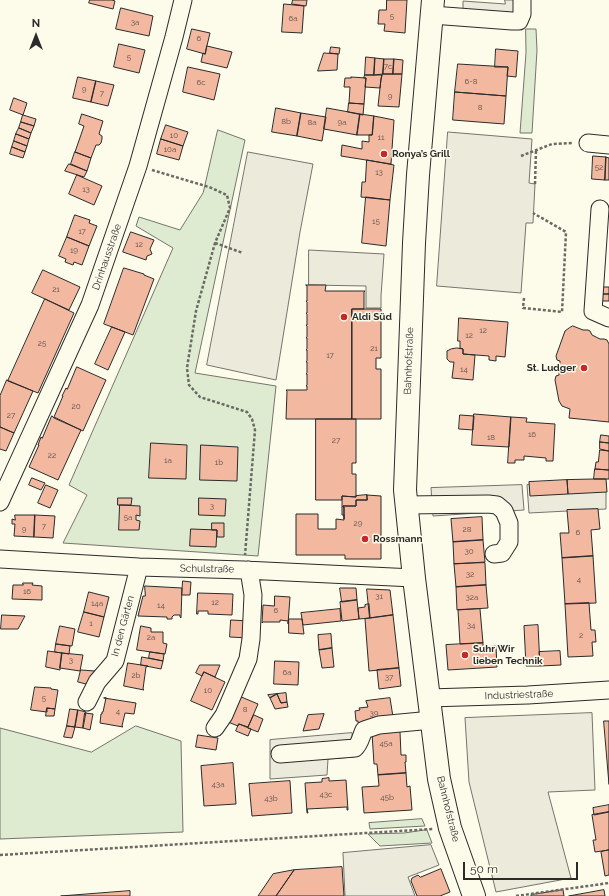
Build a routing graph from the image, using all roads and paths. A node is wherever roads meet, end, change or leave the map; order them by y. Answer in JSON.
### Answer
{"nodes":[{"id":1,"x":182,"y":0,"type":"edge"},
{"id":2,"x":522,"y":0,"type":"edge"},
{"id":3,"x":432,"y":7,"type":"edge"},
{"id":4,"x":588,"y":143,"type":"joint"},
{"id":5,"x":609,"y":144,"type":"edge"},
{"id":6,"x":536,"y":150,"type":"junction"},
{"id":7,"x":521,"y":156,"type":"dead end"},
{"id":8,"x":138,"y":166,"type":"junction"},
{"id":9,"x":535,"y":184,"type":"dead end"},
{"id":10,"x":600,"y":209,"type":"dead end"},
{"id":11,"x":533,"y":213,"type":"dead end"},
{"id":12,"x":215,"y":243,"type":"junction"},
{"id":13,"x":243,"y":253,"type":"dead end"},
{"id":14,"x":524,"y":298,"type":"dead end"},
{"id":15,"x":609,"y":318,"type":"edge"},
{"id":16,"x":0,"y":502,"type":"edge"},
{"id":17,"x":406,"y":505,"type":"junction"},
{"id":18,"x":494,"y":554,"type":"dead end"},
{"id":19,"x":0,"y":559,"type":"edge"},
{"id":20,"x":139,"y":567,"type":"junction"},
{"id":21,"x":246,"y":570,"type":"junction"},
{"id":22,"x":414,"y":578,"type":"junction"},
{"id":23,"x":609,"y":690,"type":"edge"},
{"id":24,"x":429,"y":698,"type":"junction"},
{"id":25,"x":87,"y":702,"type":"dead end"},
{"id":26,"x":432,"y":720,"type":"junction"},
{"id":27,"x":215,"y":728,"type":"dead end"},
{"id":28,"x":280,"y":754,"type":"dead end"},
{"id":29,"x":450,"y":828,"type":"junction"},
{"id":30,"x":0,"y":855,"type":"edge"},
{"id":31,"x":609,"y":883,"type":"edge"},
{"id":32,"x":474,"y":896,"type":"edge"},
{"id":33,"x":516,"y":896,"type":"edge"}],
"edges":[{"from":1,"to":8,"type":"street","name":"Drinhausstraße"},
{"from":2,"to":3,"type":"street"},
{"from":3,"to":17,"type":"main road","name":"Bahnhofstraße"},
{"from":4,"to":5,"type":"street"},
{"from":4,"to":6,"type":"path"},
{"from":6,"to":7,"type":"path"},
{"from":6,"to":9,"type":"path"},
{"from":8,"to":12,"type":"path"},
{"from":8,"to":16,"type":"street","name":"Drinhausstraße"},
{"from":10,"to":15,"type":"street"},
{"from":11,"to":14,"type":"path"},
{"from":12,"to":13,"type":"path"},
{"from":12,"to":21,"type":"path"},
{"from":17,"to":18,"type":"street"},
{"from":17,"to":22,"type":"main road","name":"Bahnhofstraße"},
{"from":19,"to":20,"type":"street","name":"Schulstraße"},
{"from":20,"to":21,"type":"street","name":"Schulstraße"},
{"from":20,"to":25,"type":"street","name":"In den Gärten"},
{"from":21,"to":22,"type":"street","name":"Schulstraße"},
{"from":21,"to":27,"type":"street"},
{"from":22,"to":24,"type":"main road","name":"Bahnhofstraße"},
{"from":23,"to":24,"type":"street","name":"Industriestraße"},
{"from":24,"to":26,"type":"main road","name":"Bahnhofstraße"},
{"from":26,"to":28,"type":"street"},
{"from":26,"to":29,"type":"main road","name":"Bahnhofstraße"},
{"from":29,"to":30,"type":"path"},
{"from":29,"to":32,"type":"main road","name":"Bahnhofstraße"},
{"from":31,"to":33,"type":"path"}]}
